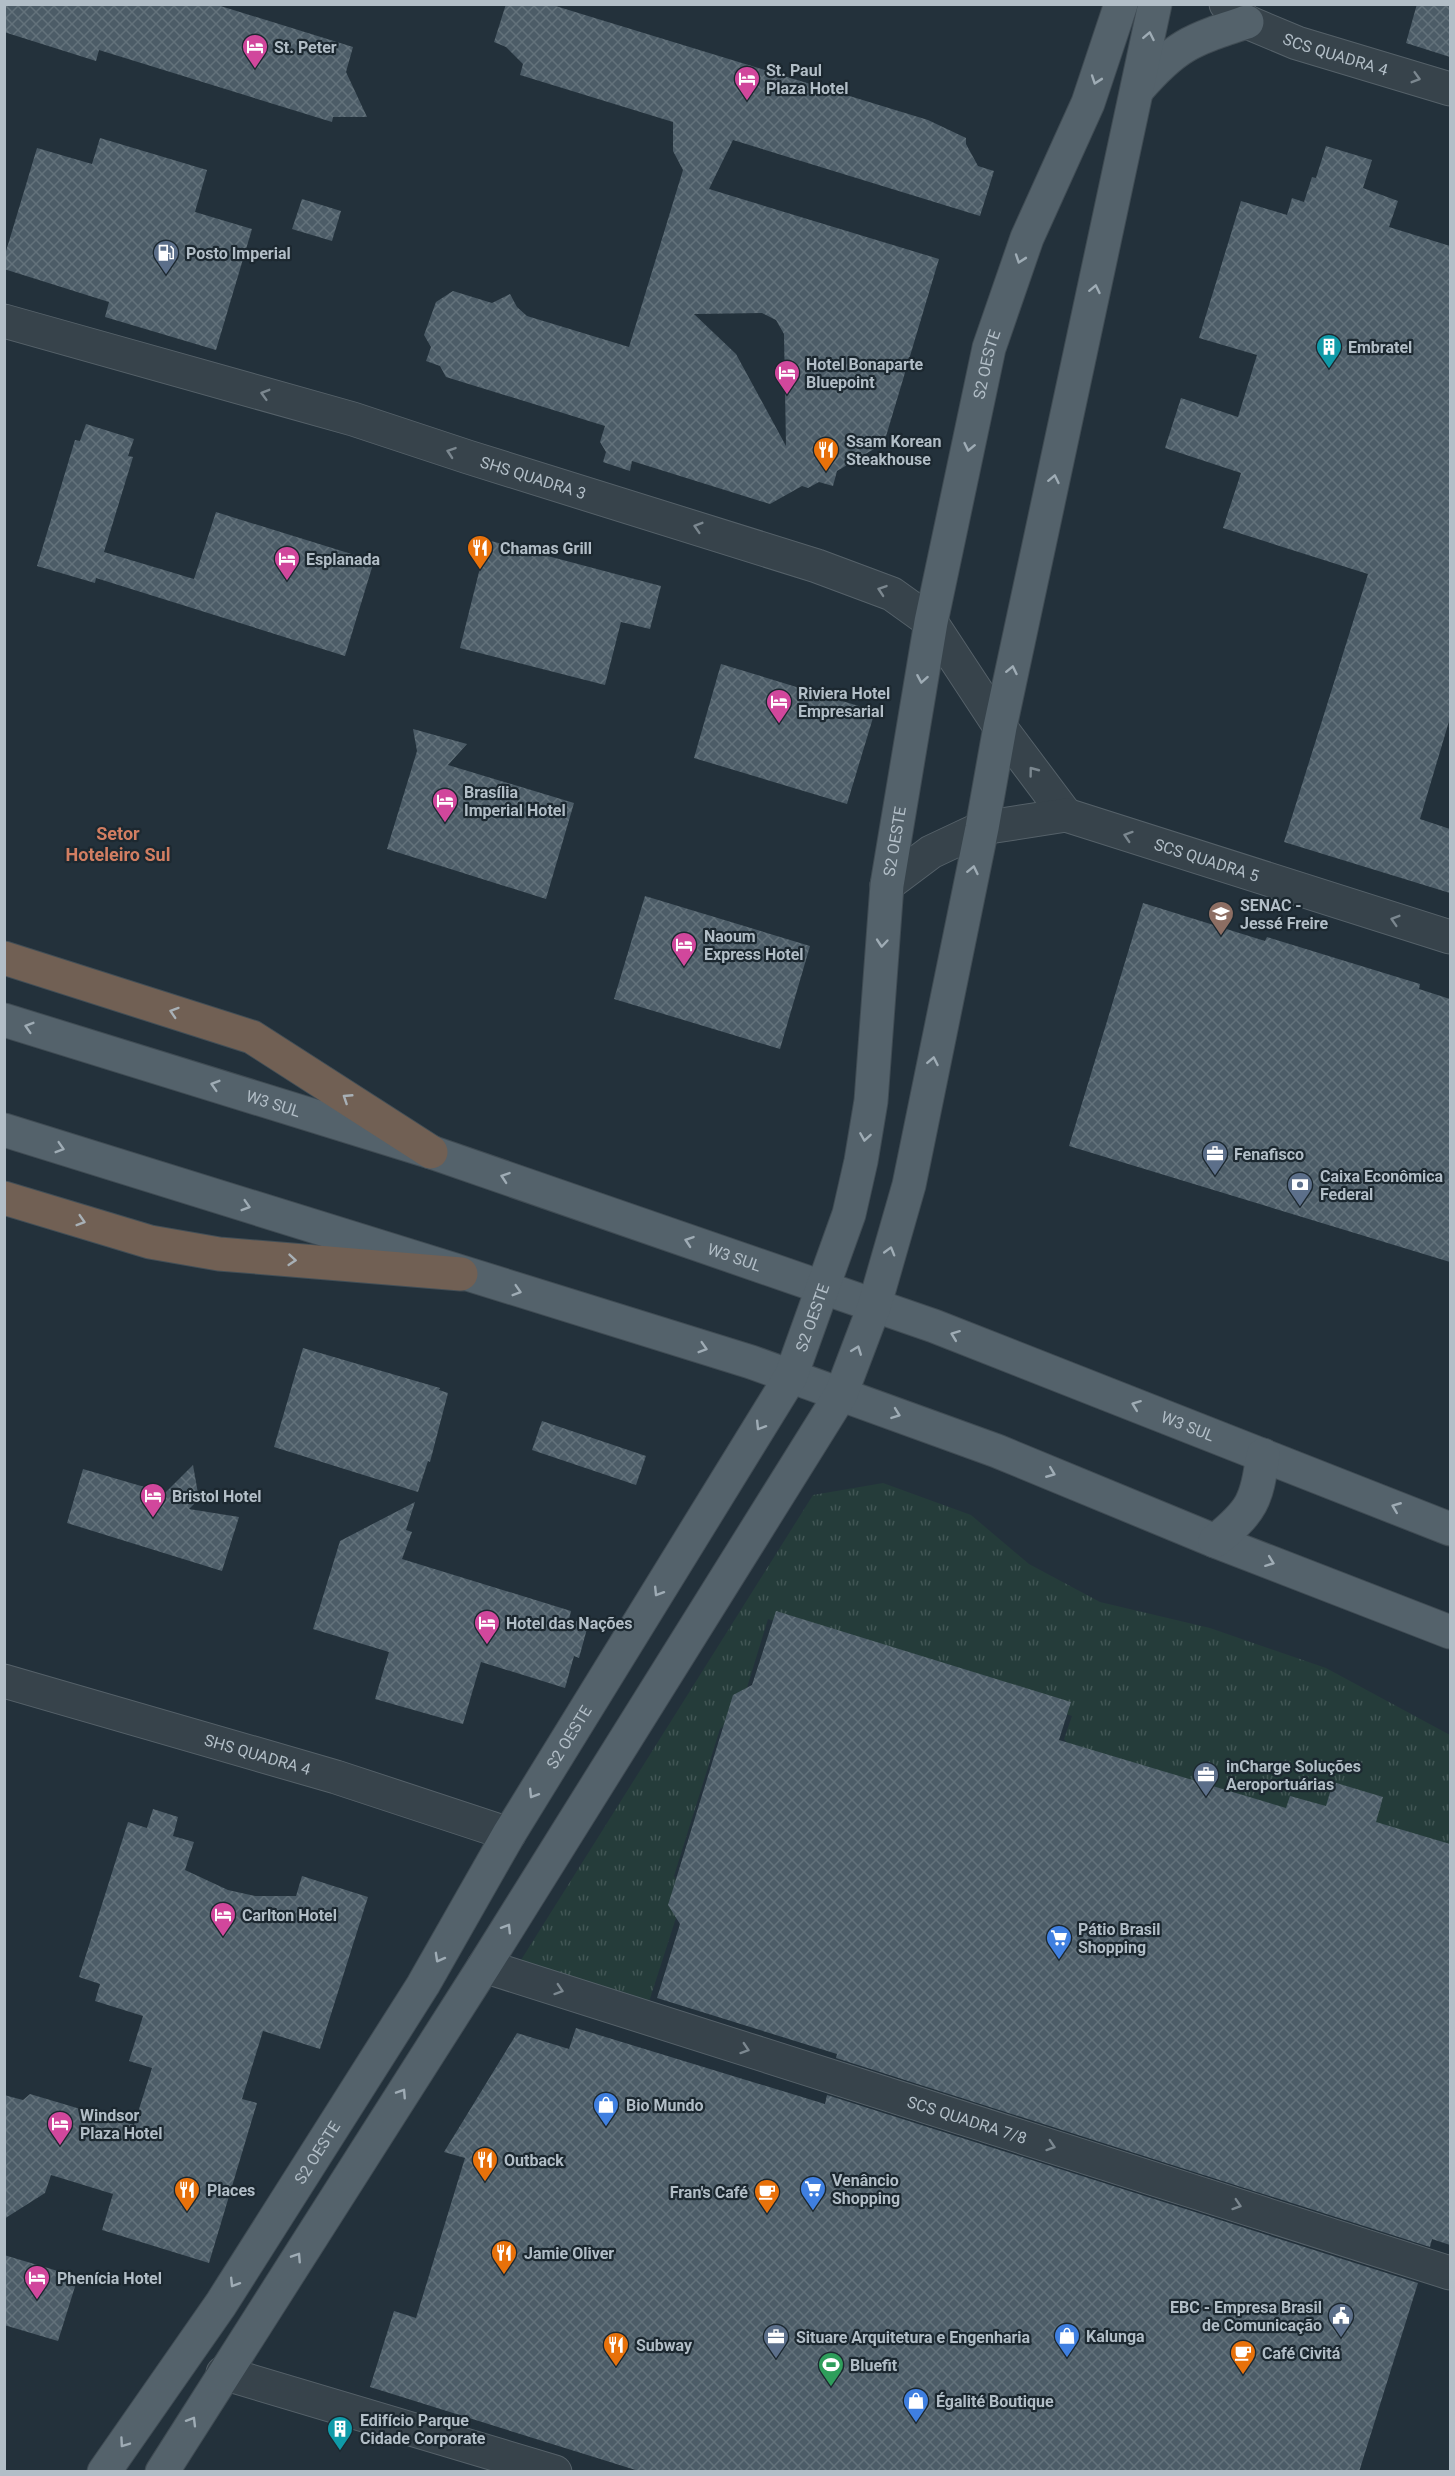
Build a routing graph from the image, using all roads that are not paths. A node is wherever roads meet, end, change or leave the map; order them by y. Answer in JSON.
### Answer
{"nodes":[{"id":1,"x":1121,"y":4,"type":"edge"},
{"id":2,"x":1155,"y":4,"type":"edge"},
{"id":3,"x":1236,"y":13,"type":"edge"},
{"id":4,"x":1450,"y":88,"type":"edge"},
{"id":5,"x":1138,"y":89,"type":"junction"},
{"id":6,"x":4,"y":321,"type":"edge"},
{"id":7,"x":932,"y":622,"type":"junction"},
{"id":8,"x":1000,"y":727,"type":"junction"},
{"id":9,"x":1066,"y":815,"type":"junction"},
{"id":10,"x":982,"y":828,"type":"junction"},
{"id":11,"x":887,"y":885,"type":"junction"},
{"id":12,"x":1450,"y":937,"type":"edge"},
{"id":13,"x":4,"y":958,"type":"edge"},
{"id":14,"x":4,"y":1020,"type":"edge"},
{"id":15,"x":4,"y":1130,"type":"edge"},
{"id":16,"x":431,"y":1152,"type":"junction"},
{"id":17,"x":4,"y":1198,"type":"edge"},
{"id":18,"x":461,"y":1274,"type":"junction"},
{"id":19,"x":824,"y":1288,"type":"junction"},
{"id":20,"x":874,"y":1307,"type":"junction"},
{"id":21,"x":791,"y":1376,"type":"junction"},
{"id":22,"x":841,"y":1394,"type":"junction"},
{"id":23,"x":1263,"y":1455,"type":"junction"},
{"id":24,"x":1450,"y":1529,"type":"edge"},
{"id":25,"x":1215,"y":1541,"type":"junction"},
{"id":26,"x":1450,"y":1632,"type":"edge"},
{"id":27,"x":4,"y":1681,"type":"edge"},
{"id":28,"x":509,"y":1834,"type":"junction"},
{"id":29,"x":484,"y":1966,"type":"junction"},
{"id":30,"x":1450,"y":2273,"type":"edge"},
{"id":31,"x":223,"y":2373,"type":"junction"},
{"id":32,"x":104,"y":2472,"type":"edge"},
{"id":33,"x":162,"y":2472,"type":"edge"},
{"id":34,"x":555,"y":2472,"type":"edge"}],
"edges":[{"from":1,"to":7,"type":"main road","name":"S2 OESTE","one_way":true},
{"from":5,"to":2,"type":"main road","one_way":true},
{"from":3,"to":4,"type":"street","name":"SCS QUADRA 4","one_way":true},
{"from":3,"to":5,"type":"main road"},
{"from":8,"to":5,"type":"main road","one_way":true},
{"from":7,"to":6,"type":"street","name":"SHS QUADRA 3","one_way":true},
{"from":7,"to":8,"type":"street","name":"SHS QUADRA 3"},
{"from":7,"to":11,"type":"main road","name":"S2 OESTE","one_way":true},
{"from":9,"to":8,"type":"street","one_way":true},
{"from":8,"to":10,"type":"main road"},
{"from":9,"to":10,"type":"street","name":"SCS QUADRA 5"},
{"from":12,"to":9,"type":"street","name":"SCS QUADRA 5","one_way":true},
{"from":10,"to":11,"type":"street","name":"SCS QUADRA 5"},
{"from":20,"to":10,"type":"main road","one_way":true},
{"from":11,"to":19,"type":"main road","name":"S2 OESTE","one_way":true},
{"from":16,"to":13,"type":"highway","one_way":true},
{"from":16,"to":14,"type":"main road","name":"W3 SUL","one_way":true},
{"from":15,"to":18,"type":"main road","one_way":true},
{"from":19,"to":16,"type":"main road","name":"W3 SUL","one_way":true},
{"from":17,"to":18,"type":"highway","one_way":true},
{"from":18,"to":21,"type":"main road","one_way":true},
{"from":19,"to":20,"type":"main road","name":"W3 SUL"},
{"from":19,"to":21,"type":"main road","name":"S2 OESTE"},
{"from":22,"to":20,"type":"main road","one_way":true},
{"from":23,"to":20,"type":"main road","name":"W3 SUL","one_way":true},
{"from":21,"to":22,"type":"main road"},
{"from":21,"to":28,"type":"main road","name":"S2 OESTE","one_way":true},
{"from":22,"to":25,"type":"main road","one_way":true},
{"from":29,"to":22,"type":"main road","one_way":true},
{"from":24,"to":23,"type":"main road","name":"W3 SUL","one_way":true},
{"from":23,"to":25,"type":"main road"},
{"from":25,"to":26,"type":"main road","one_way":true},
{"from":27,"to":28,"type":"street","name":"SHS QUADRA 4"},
{"from":28,"to":32,"type":"main road","name":"S2 OESTE","one_way":true},
{"from":29,"to":30,"type":"street","name":"SCS QUADRA 7/8","one_way":true},
{"from":31,"to":29,"type":"main road","one_way":true},
{"from":33,"to":31,"type":"main road","one_way":true},
{"from":31,"to":34,"type":"street"}]}
